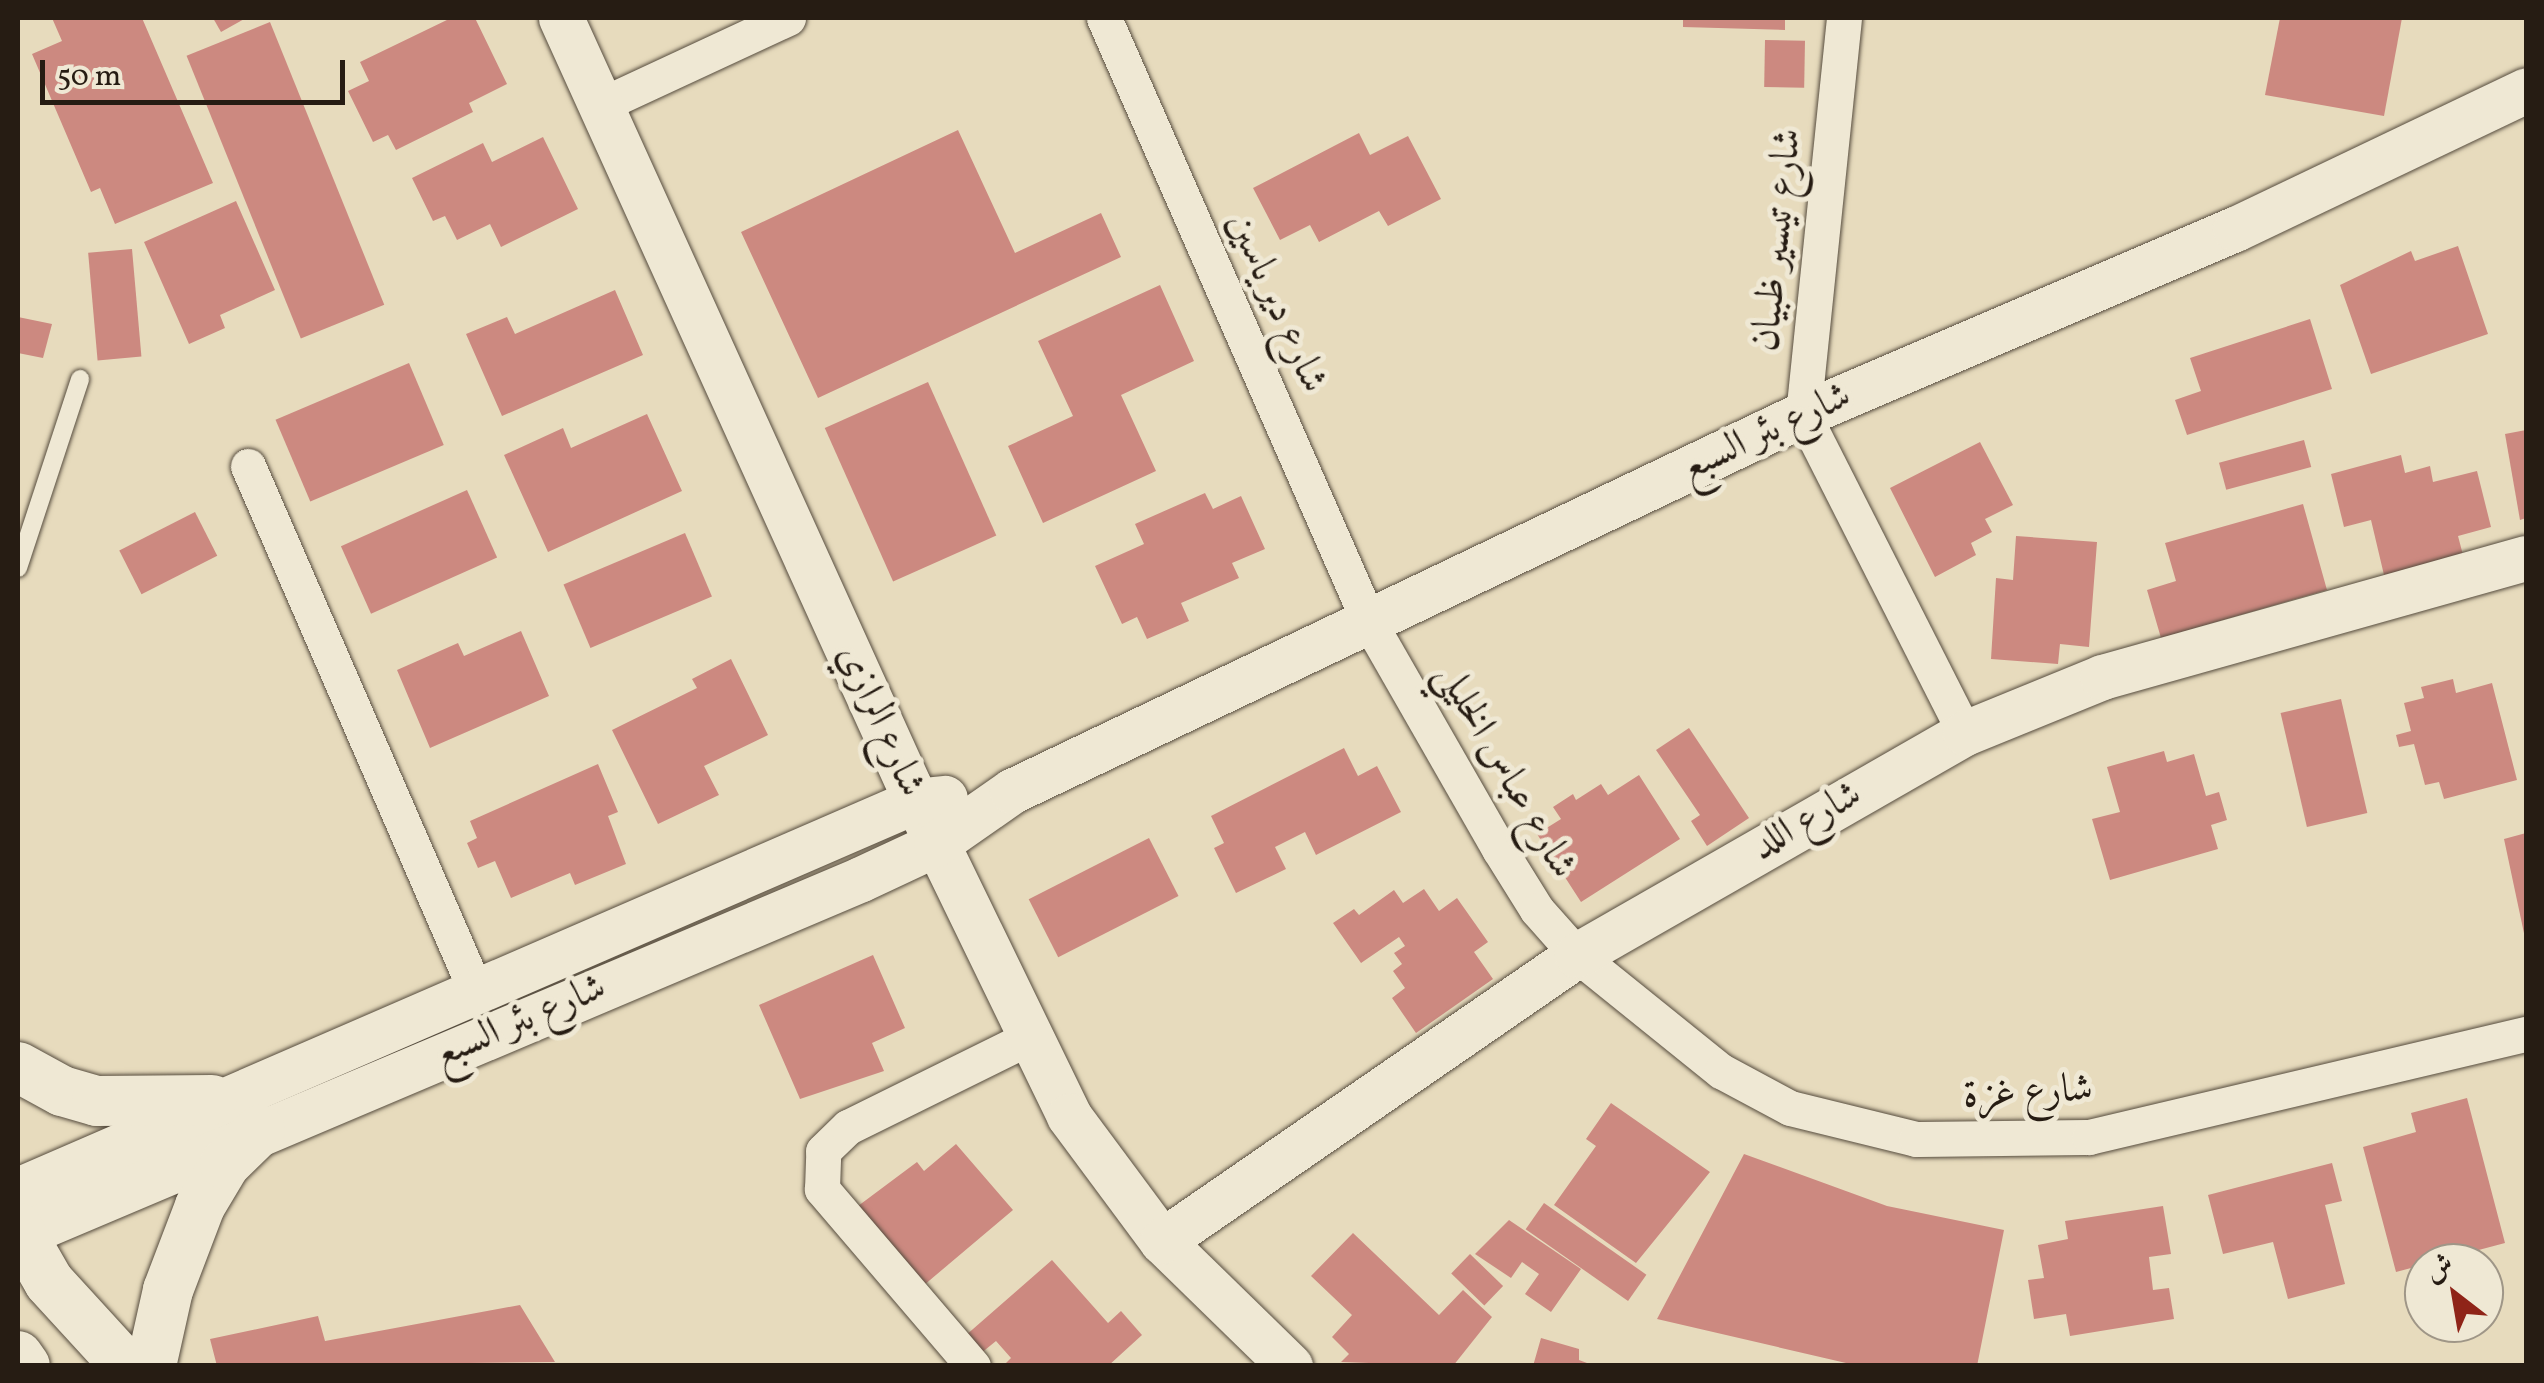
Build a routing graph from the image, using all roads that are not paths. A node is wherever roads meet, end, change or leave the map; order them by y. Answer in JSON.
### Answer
{"nodes":[{"id":1,"x":561,"y":18,"type":"edge"},
{"id":2,"x":788,"y":18,"type":"edge"},
{"id":3,"x":1104,"y":18,"type":"edge"},
{"id":4,"x":1844,"y":18,"type":"edge"},
{"id":5,"x":2526,"y":90,"type":"edge"},
{"id":6,"x":603,"y":104,"type":"junction"},
{"id":7,"x":80,"y":379,"type":"dead end"},
{"id":8,"x":1803,"y":414,"type":"junction"},
{"id":9,"x":248,"y":466,"type":"dead end"},
{"id":10,"x":2526,"y":558,"type":"edge"},
{"id":11,"x":18,"y":568,"type":"edge"},
{"id":12,"x":1369,"y":622,"type":"junction"},
{"id":13,"x":1965,"y":733,"type":"junction"},
{"id":14,"x":1012,"y":790,"type":"junction"},
{"id":15,"x":916,"y":801,"type":"junction"},
{"id":16,"x":936,"y":844,"type":"junction"},
{"id":17,"x":1577,"y":955,"type":"junction"},
{"id":18,"x":475,"y":989,"type":"junction"},
{"id":19,"x":2526,"y":1034,"type":"edge"},
{"id":20,"x":1028,"y":1038,"type":"junction"},
{"id":21,"x":18,"y":1067,"type":"edge"},
{"id":22,"x":212,"y":1100,"type":"junction"},
{"id":23,"x":260,"y":1130,"type":"junction"},
{"id":24,"x":18,"y":1222,"type":"edge"},
{"id":25,"x":1162,"y":1241,"type":"junction"},
{"id":26,"x":18,"y":1356,"type":"edge"},
{"id":27,"x":25,"y":1366,"type":"edge"},
{"id":28,"x":126,"y":1366,"type":"edge"},
{"id":29,"x":151,"y":1366,"type":"edge"},
{"id":30,"x":973,"y":1366,"type":"edge"},
{"id":31,"x":1290,"y":1366,"type":"edge"}],
"edges":[{"from":1,"to":6,"type":"street","name":"شارع الرازي"},
{"from":2,"to":6,"type":"street"},
{"from":3,"to":12,"type":"street","name":"شارع دير ياسين"},
{"from":4,"to":8,"type":"street","name":"شارع تيسير ظبيان"},
{"from":5,"to":8,"type":"street","name":"شارع بئر السبع"},
{"from":6,"to":15,"type":"street","name":"شارع الرازي"},
{"from":7,"to":11,"type":"lane"},
{"from":8,"to":12,"type":"street","name":"شارع بئر السبع"},
{"from":8,"to":13,"type":"street"},
{"from":9,"to":18,"type":"street"},
{"from":10,"to":13,"type":"street","name":"شارع اللد"},
{"from":12,"to":14,"type":"street","name":"شارع بئر السبع"},
{"from":12,"to":17,"type":"street","name":"شارع عباس الخليلي"},
{"from":13,"to":17,"type":"street","name":"شارع اللد"},
{"from":14,"to":15,"type":"street","name":"شارع بئر السبع"},
{"from":14,"to":16,"type":"street","name":"شارع بئر السبع"},
{"from":15,"to":16,"type":"street","name":"شارع الرازي"},
{"from":15,"to":18,"type":"street","name":"شارع بئر السبع"},
{"from":16,"to":20,"type":"street","name":"شارع الرازي"},
{"from":16,"to":23,"type":"street","name":"شارع بئر السبع"},
{"from":17,"to":19,"type":"street","name":"شارع غزة"},
{"from":17,"to":25,"type":"street","name":"شارع اللد"},
{"from":18,"to":22,"type":"street","name":"شارع بئر السبع"},
{"from":20,"to":25,"type":"street","name":"شارع الرازي"},
{"from":20,"to":30,"type":"street"},
{"from":21,"to":22,"type":"main road"},
{"from":22,"to":24,"type":"street","name":"شارع بئر السبع"},
{"from":23,"to":24,"type":"street","name":"شارع بئر السبع"},
{"from":23,"to":29,"type":"main road"},
{"from":24,"to":28,"type":"main road"},
{"from":25,"to":31,"type":"street","name":"شارع الرازي"},
{"from":26,"to":27,"type":"main road"}]}
